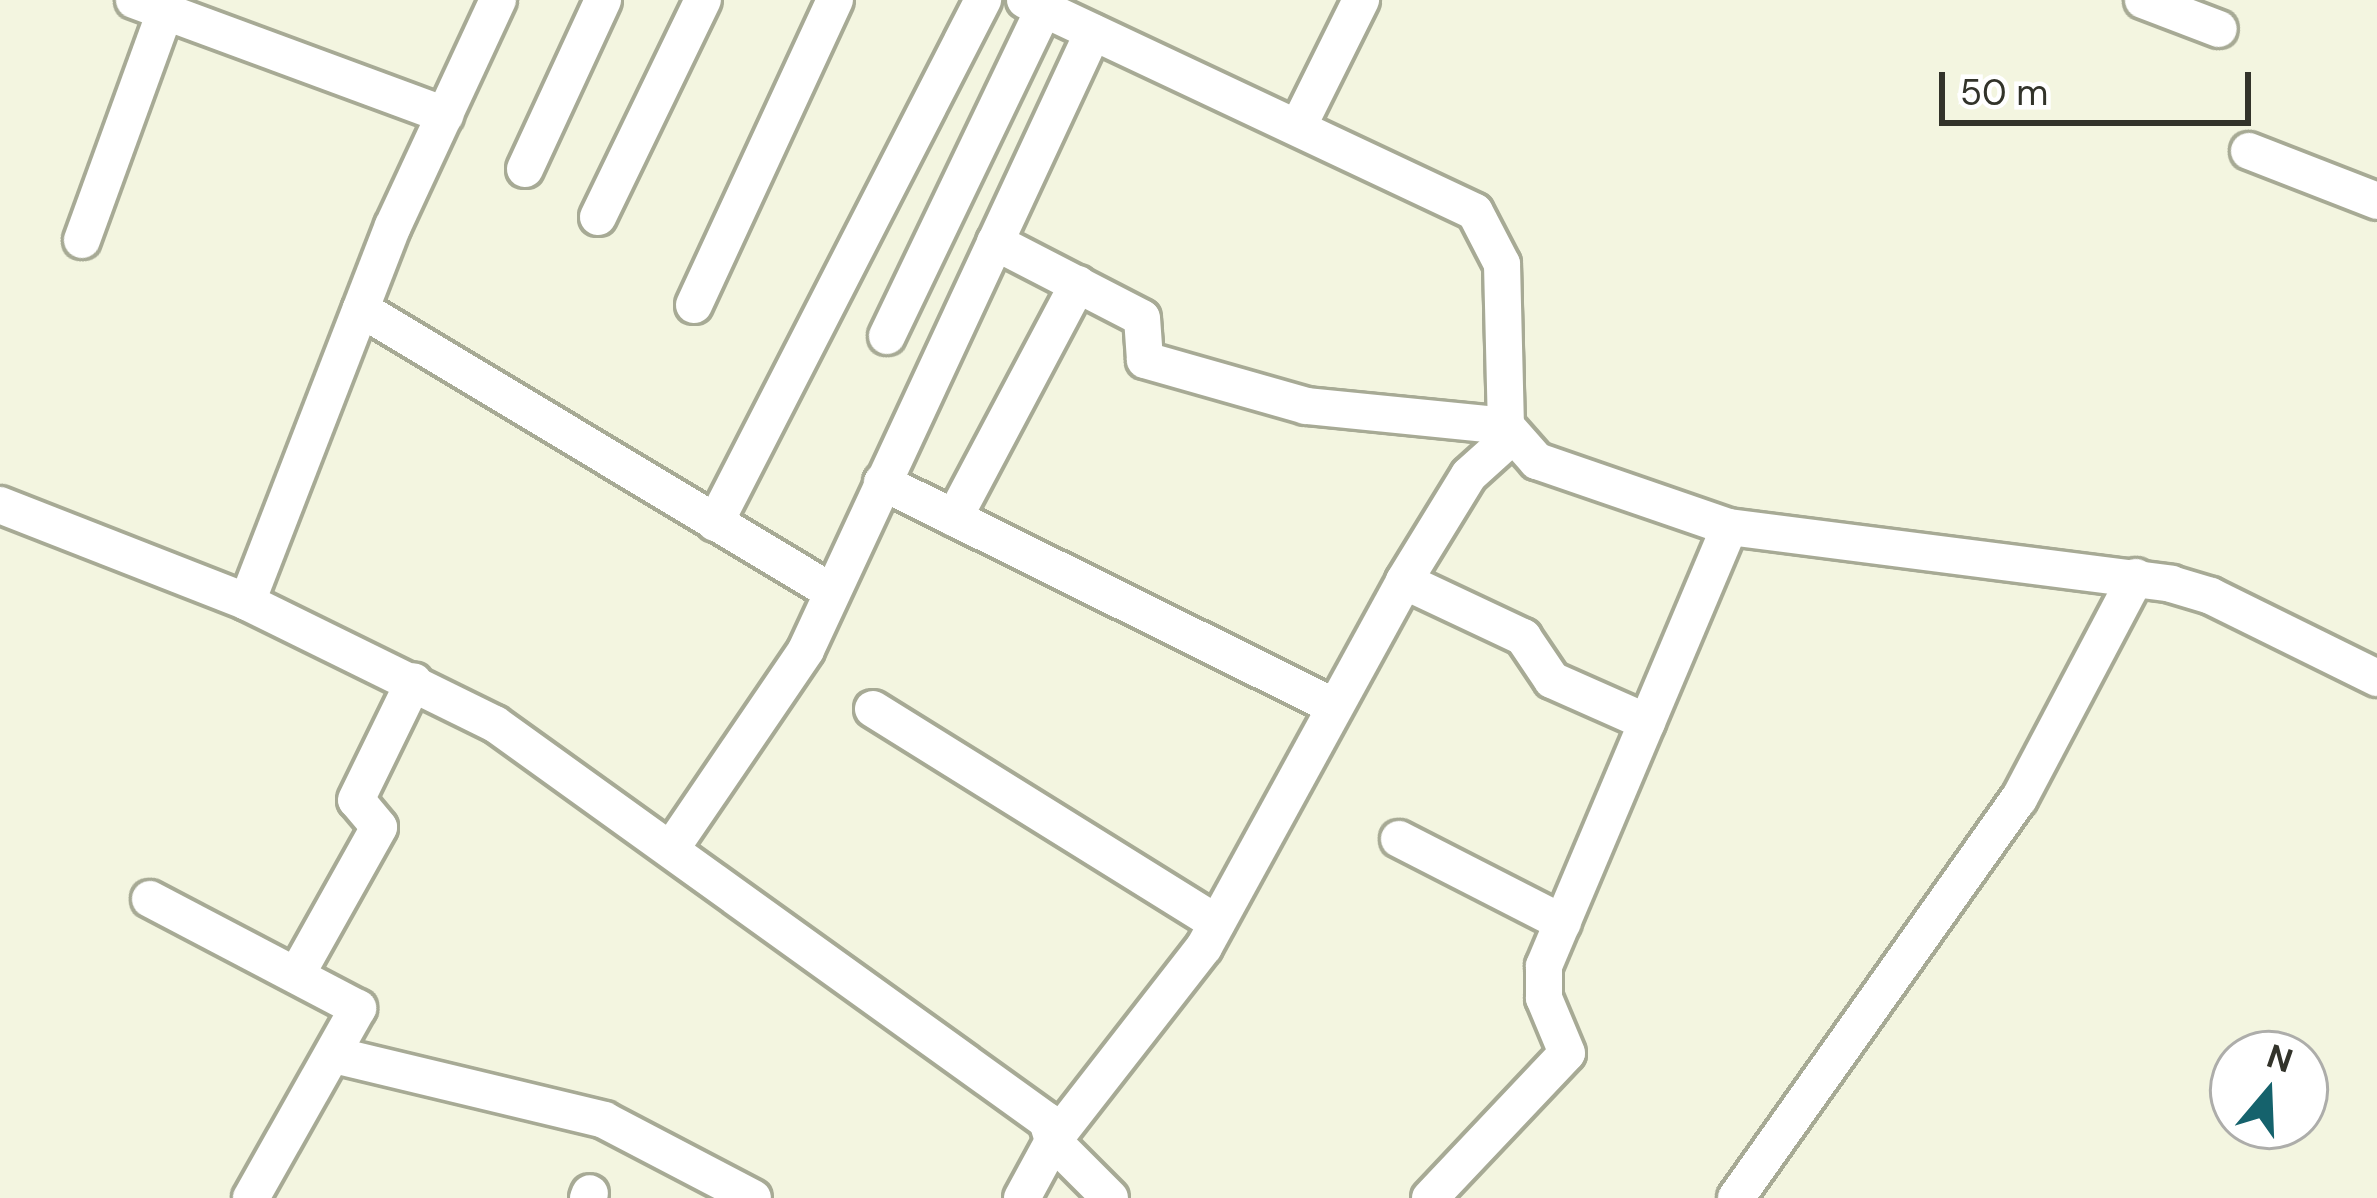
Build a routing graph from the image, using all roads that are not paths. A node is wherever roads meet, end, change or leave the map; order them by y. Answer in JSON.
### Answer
{"nodes":[{"id":1,"x":498,"y":0,"type":"edge"},
{"id":2,"x":603,"y":0,"type":"edge"},
{"id":3,"x":703,"y":0,"type":"edge"},
{"id":4,"x":836,"y":0,"type":"edge"},
{"id":5,"x":983,"y":0,"type":"edge"},
{"id":6,"x":1361,"y":0,"type":"edge"},
{"id":7,"x":2143,"y":0,"type":"edge"},
{"id":8,"x":1034,"y":4,"type":"edge"},
{"id":9,"x":149,"y":6,"type":"edge"},
{"id":10,"x":2219,"y":29,"type":"dead end"},
{"id":11,"x":1093,"y":32,"type":"junction"},
{"id":12,"x":446,"y":115,"type":"junction"},
{"id":13,"x":1298,"y":127,"type":"junction"},
{"id":14,"x":2249,"y":151,"type":"dead end"},
{"id":15,"x":525,"y":169,"type":"dead end"},
{"id":16,"x":2377,"y":201,"type":"edge"},
{"id":17,"x":598,"y":217,"type":"dead end"},
{"id":18,"x":82,"y":240,"type":"dead end"},
{"id":19,"x":994,"y":242,"type":"junction"},
{"id":20,"x":1078,"y":284,"type":"junction"},
{"id":21,"x":694,"y":304,"type":"dead end"},
{"id":22,"x":361,"y":309,"type":"junction"},
{"id":23,"x":887,"y":336,"type":"dead end"},
{"id":24,"x":1508,"y":432,"type":"junction"},
{"id":25,"x":882,"y":482,"type":"junction"},
{"id":26,"x":0,"y":505,"type":"edge"},
{"id":27,"x":954,"y":518,"type":"junction"},
{"id":28,"x":715,"y":523,"type":"junction"},
{"id":29,"x":1729,"y":527,"type":"junction"},
{"id":30,"x":2136,"y":577,"type":"junction"},
{"id":31,"x":1404,"y":581,"type":"junction"},
{"id":32,"x":832,"y":592,"type":"junction"},
{"id":33,"x":247,"y":602,"type":"junction"},
{"id":34,"x":2377,"y":679,"type":"edge"},
{"id":35,"x":414,"y":680,"type":"junction"},
{"id":36,"x":1330,"y":704,"type":"junction"},
{"id":37,"x":873,"y":709,"type":"dead end"},
{"id":38,"x":1647,"y":722,"type":"junction"},
{"id":39,"x":1399,"y":839,"type":"dead end"},
{"id":40,"x":671,"y":849,"type":"junction"},
{"id":41,"x":149,"y":899,"type":"dead end"},
{"id":42,"x":1217,"y":922,"type":"junction"},
{"id":43,"x":1562,"y":923,"type":"junction"},
{"id":44,"x":298,"y":974,"type":"junction"},
{"id":45,"x":334,"y":1055,"type":"junction"},
{"id":46,"x":1053,"y":1142,"type":"junction"},
{"id":47,"x":251,"y":1198,"type":"edge"},
{"id":48,"x":753,"y":1198,"type":"edge"},
{"id":49,"x":1022,"y":1198,"type":"edge"},
{"id":50,"x":1110,"y":1198,"type":"edge"},
{"id":51,"x":1430,"y":1198,"type":"edge"},
{"id":52,"x":1736,"y":1198,"type":"edge"}],
"edges":[{"from":1,"to":12,"type":"street"},
{"from":2,"to":15,"type":"street"},
{"from":3,"to":17,"type":"street"},
{"from":4,"to":21,"type":"street"},
{"from":5,"to":28,"type":"street"},
{"from":6,"to":13,"type":"street"},
{"from":7,"to":10,"type":"street"},
{"from":8,"to":11,"type":"street"},
{"from":8,"to":23,"type":"street"},
{"from":9,"to":12,"type":"street"},
{"from":9,"to":18,"type":"street"},
{"from":11,"to":13,"type":"street"},
{"from":11,"to":19,"type":"street"},
{"from":12,"to":22,"type":"street"},
{"from":13,"to":24,"type":"street"},
{"from":14,"to":16,"type":"street"},
{"from":19,"to":20,"type":"street"},
{"from":19,"to":25,"type":"street"},
{"from":20,"to":24,"type":"street"},
{"from":20,"to":27,"type":"street"},
{"from":22,"to":28,"type":"street"},
{"from":22,"to":33,"type":"street"},
{"from":24,"to":29,"type":"street"},
{"from":24,"to":31,"type":"street"},
{"from":25,"to":27,"type":"street"},
{"from":25,"to":32,"type":"street"},
{"from":26,"to":33,"type":"street"},
{"from":27,"to":36,"type":"street"},
{"from":28,"to":32,"type":"street"},
{"from":29,"to":30,"type":"street"},
{"from":29,"to":38,"type":"street"},
{"from":30,"to":34,"type":"street"},
{"from":30,"to":52,"type":"street"},
{"from":31,"to":36,"type":"street"},
{"from":31,"to":38,"type":"street"},
{"from":32,"to":40,"type":"street"},
{"from":33,"to":35,"type":"street"},
{"from":35,"to":40,"type":"street"},
{"from":35,"to":44,"type":"street"},
{"from":36,"to":42,"type":"street"},
{"from":37,"to":42,"type":"street"},
{"from":38,"to":43,"type":"street"},
{"from":39,"to":43,"type":"street"},
{"from":40,"to":46,"type":"street"},
{"from":41,"to":44,"type":"street"},
{"from":42,"to":46,"type":"street"},
{"from":43,"to":51,"type":"street"},
{"from":44,"to":45,"type":"street"},
{"from":45,"to":47,"type":"street"},
{"from":45,"to":48,"type":"street"},
{"from":46,"to":49,"type":"street"},
{"from":46,"to":50,"type":"street"}]}
